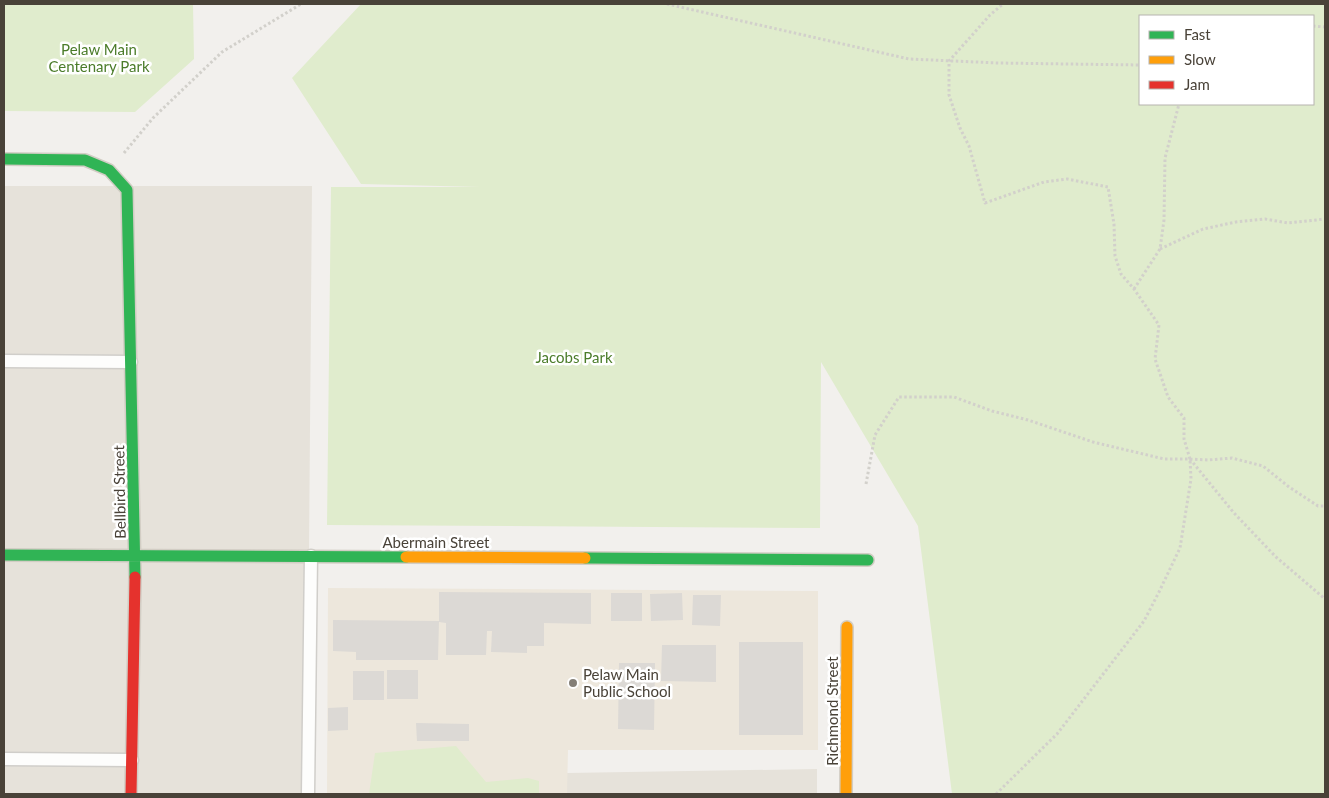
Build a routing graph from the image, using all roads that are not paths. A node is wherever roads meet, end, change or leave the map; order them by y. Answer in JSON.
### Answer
{"nodes":[{"id":1,"x":4,"y":159,"type":"edge"},
{"id":2,"x":4,"y":361,"type":"edge"},
{"id":3,"x":131,"y":362,"type":"junction"},
{"id":4,"x":4,"y":555,"type":"edge"},
{"id":5,"x":135,"y":555,"type":"junction"},
{"id":6,"x":311,"y":556,"type":"junction"},
{"id":7,"x":868,"y":560,"type":"dead end"},
{"id":8,"x":847,"y":627,"type":"dead end"},
{"id":9,"x":4,"y":758,"type":"edge"},
{"id":10,"x":132,"y":760,"type":"junction"},
{"id":11,"x":131,"y":794,"type":"edge"},
{"id":12,"x":308,"y":794,"type":"edge"},
{"id":13,"x":846,"y":794,"type":"edge"}],
"edges":[{"from":1,"to":3,"type":"street","name":"Bellbird Street"},
{"from":2,"to":3,"type":"lane"},
{"from":3,"to":5,"type":"street","name":"Bellbird Street"},
{"from":4,"to":5,"type":"street","name":"Abermain Street"},
{"from":5,"to":6,"type":"street","name":"Abermain Street"},
{"from":5,"to":10,"type":"street","name":"Bellbird Street"},
{"from":6,"to":7,"type":"street","name":"Abermain Street"},
{"from":6,"to":12,"type":"lane"},
{"from":8,"to":13,"type":"street","name":"Richmond Street"},
{"from":9,"to":10,"type":"lane"},
{"from":10,"to":11,"type":"street","name":"Bellbird Street"}]}
